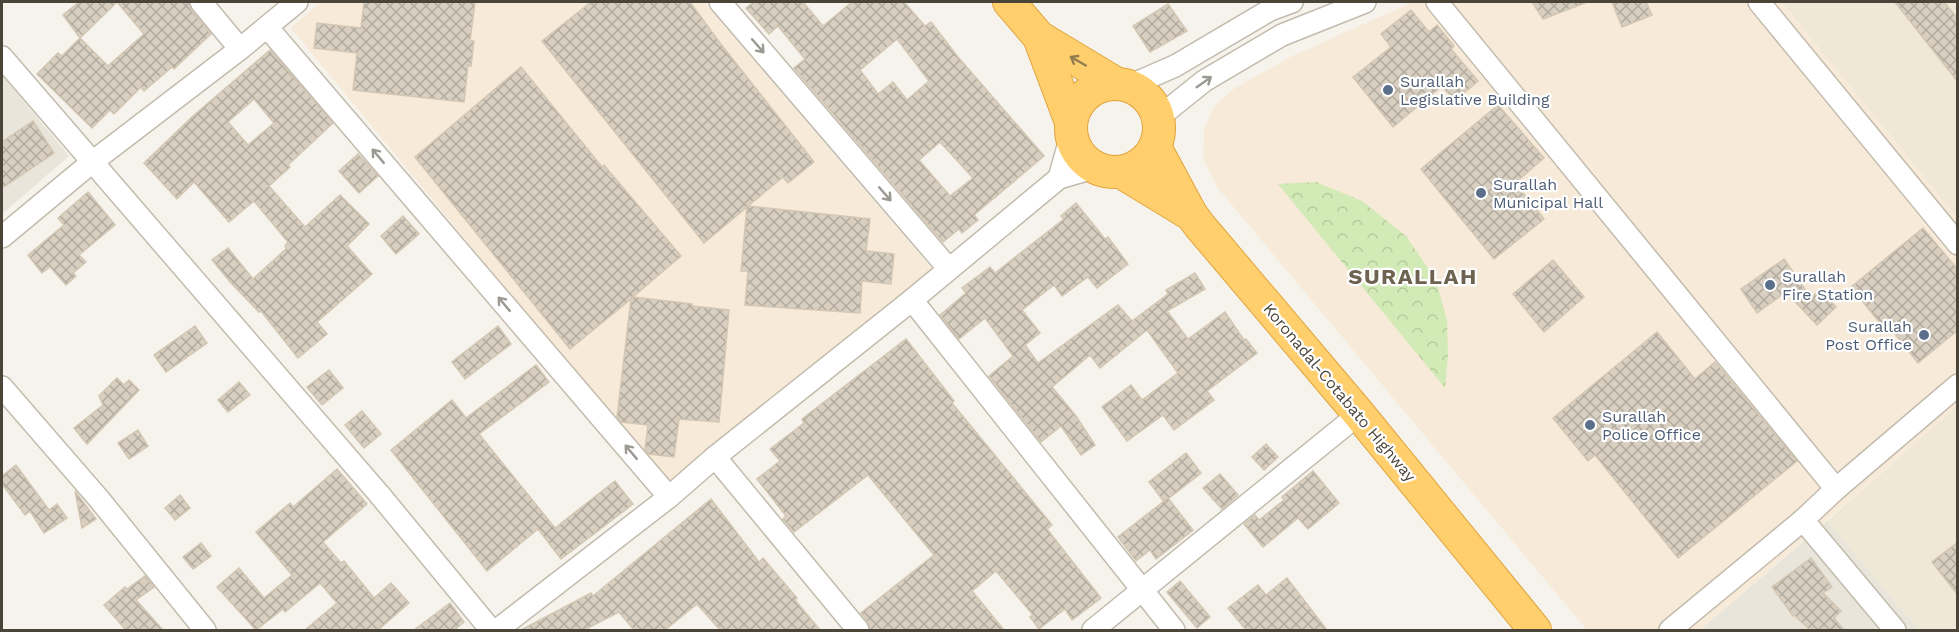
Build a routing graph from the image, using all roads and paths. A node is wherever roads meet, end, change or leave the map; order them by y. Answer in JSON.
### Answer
{"nodes":[{"id":1,"x":201,"y":2,"type":"edge"},
{"id":2,"x":297,"y":2,"type":"edge"},
{"id":3,"x":720,"y":2,"type":"edge"},
{"id":4,"x":1009,"y":2,"type":"edge"},
{"id":5,"x":1292,"y":2,"type":"edge"},
{"id":6,"x":1365,"y":2,"type":"edge"},
{"id":7,"x":1437,"y":2,"type":"edge"},
{"id":8,"x":1759,"y":2,"type":"edge"},
{"id":9,"x":1267,"y":6,"type":"edge"},
{"id":10,"x":267,"y":27,"type":"junction"},
{"id":11,"x":1282,"y":35,"type":"junction"},
{"id":12,"x":1039,"y":38,"type":"junction"},
{"id":13,"x":240,"y":49,"type":"junction"},
{"id":14,"x":2,"y":57,"type":"edge"},
{"id":15,"x":1123,"y":85,"type":"junction"},
{"id":16,"x":1071,"y":129,"type":"junction"},
{"id":17,"x":1156,"y":132,"type":"junction"},
{"id":18,"x":92,"y":163,"type":"junction"},
{"id":19,"x":1108,"y":170,"type":"junction"},
{"id":20,"x":1059,"y":178,"type":"junction"},
{"id":21,"x":1191,"y":214,"type":"junction"},
{"id":22,"x":2,"y":237,"type":"edge"},
{"id":23,"x":1958,"y":244,"type":"edge"},
{"id":24,"x":950,"y":269,"type":"junction"},
{"id":25,"x":912,"y":300,"type":"junction"},
{"id":26,"x":1958,"y":385,"type":"edge"},
{"id":27,"x":2,"y":387,"type":"edge"},
{"id":28,"x":1359,"y":414,"type":"junction"},
{"id":29,"x":715,"y":458,"type":"junction"},
{"id":30,"x":1836,"y":489,"type":"junction"},
{"id":31,"x":669,"y":497,"type":"junction"},
{"id":32,"x":1803,"y":520,"type":"junction"},
{"id":33,"x":1141,"y":590,"type":"junction"},
{"id":34,"x":206,"y":630,"type":"edge"},
{"id":35,"x":491,"y":630,"type":"edge"},
{"id":36,"x":497,"y":630,"type":"edge"},
{"id":37,"x":858,"y":630,"type":"edge"},
{"id":38,"x":1093,"y":630,"type":"edge"},
{"id":39,"x":1174,"y":630,"type":"edge"},
{"id":40,"x":1535,"y":630,"type":"edge"},
{"id":41,"x":1670,"y":630,"type":"edge"},
{"id":42,"x":1895,"y":630,"type":"edge"}],
"edges":[{"from":1,"to":13,"type":"street"},
{"from":2,"to":10,"type":"street"},
{"from":3,"to":24,"type":"street","one_way":true},
{"from":4,"to":12,"type":"highway"},
{"from":5,"to":9,"type":"street"},
{"from":6,"to":11,"type":"street"},
{"from":7,"to":30,"type":"street"},
{"from":8,"to":23,"type":"street"},
{"from":9,"to":11,"type":"street"},
{"from":9,"to":15,"type":"street"},
{"from":10,"to":13,"type":"street"},
{"from":31,"to":10,"type":"street","one_way":true},
{"from":17,"to":11,"type":"street","one_way":true},
{"from":15,"to":12,"type":"highway","one_way":true},
{"from":12,"to":16,"type":"highway"},
{"from":13,"to":18,"type":"street"},
{"from":14,"to":18,"type":"street"},
{"from":15,"to":16,"type":"highway"},
{"from":15,"to":17,"type":"highway"},
{"from":16,"to":19,"type":"highway"},
{"from":16,"to":20,"type":"street"},
{"from":17,"to":19,"type":"highway"},
{"from":17,"to":21,"type":"highway","name":"Koronadal-Cotabato Highway"},
{"from":18,"to":22,"type":"street"},
{"from":18,"to":35,"type":"street"},
{"from":19,"to":20,"type":"street"},
{"from":19,"to":21,"type":"highway"},
{"from":20,"to":24,"type":"street"},
{"from":21,"to":28,"type":"highway","name":"Koronadal-Cotabato Highway"},
{"from":24,"to":25,"type":"street"},
{"from":25,"to":29,"type":"street"},
{"from":25,"to":33,"type":"street"},
{"from":26,"to":30,"type":"street"},
{"from":27,"to":34,"type":"street"},
{"from":28,"to":33,"type":"street"},
{"from":28,"to":40,"type":"highway","name":"Koronadal-Cotabato Highway"},
{"from":29,"to":31,"type":"street"},
{"from":29,"to":37,"type":"street"},
{"from":30,"to":32,"type":"street"},
{"from":31,"to":36,"type":"street"},
{"from":32,"to":41,"type":"street"},
{"from":32,"to":42,"type":"street"},
{"from":33,"to":38,"type":"street"},
{"from":33,"to":39,"type":"street"}]}
